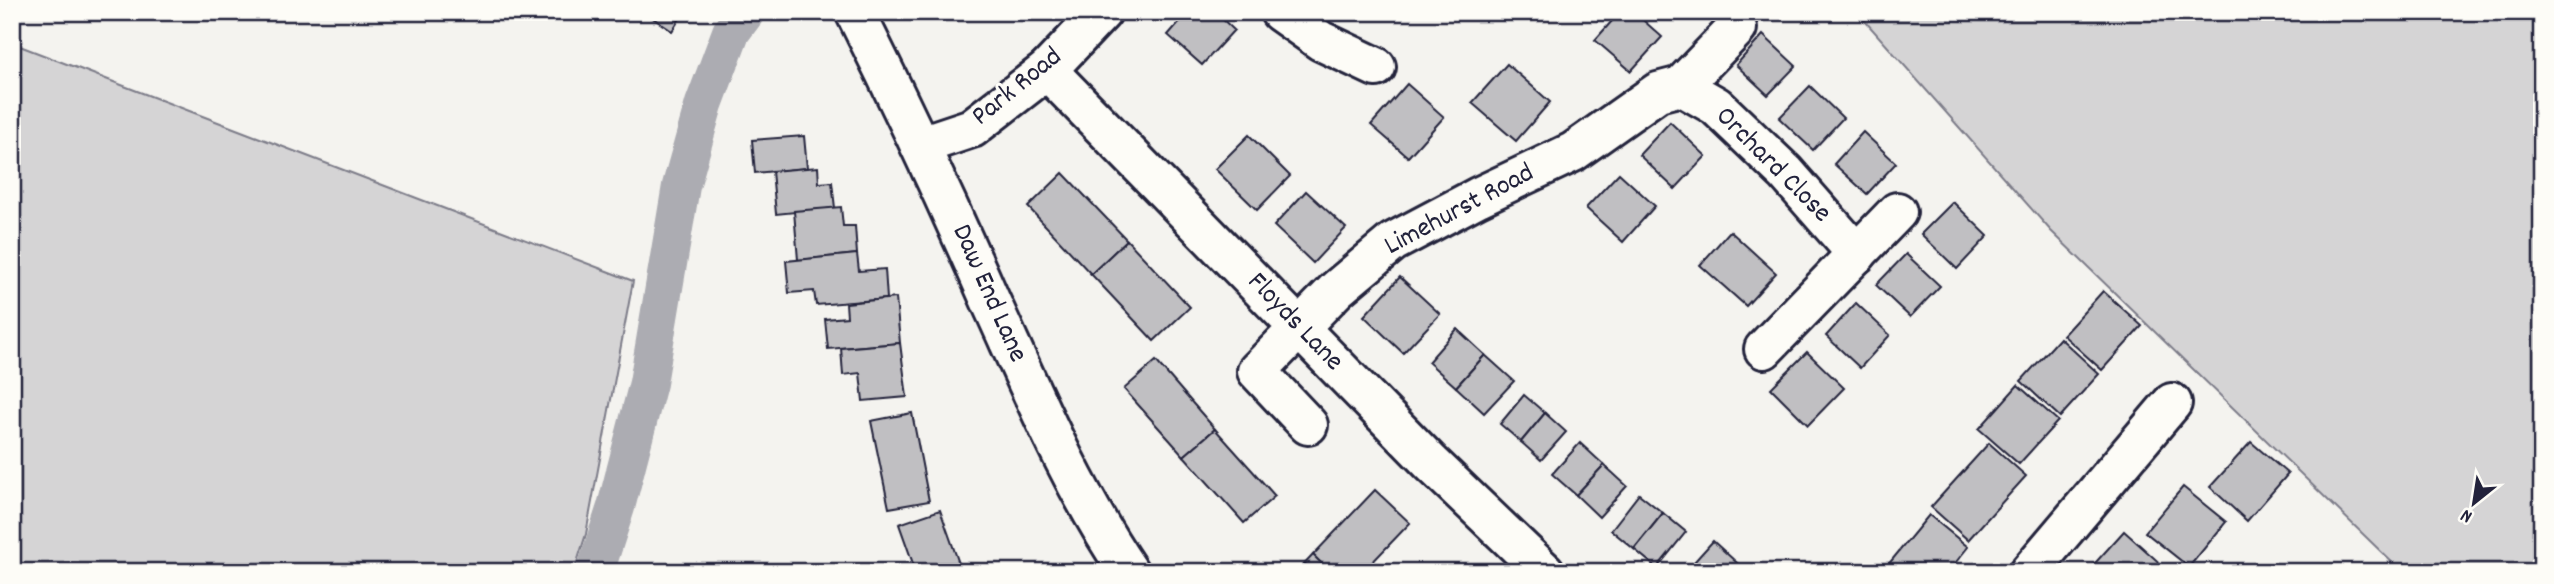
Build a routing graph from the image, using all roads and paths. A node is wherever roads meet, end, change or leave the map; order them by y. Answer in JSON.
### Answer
{"nodes":[{"id":1,"x":855,"y":12,"type":"edge"},
{"id":2,"x":1102,"y":12,"type":"edge"},
{"id":3,"x":1280,"y":12,"type":"edge"},
{"id":4,"x":1737,"y":28,"type":"dead end"},
{"id":5,"x":1377,"y":68,"type":"dead end"},
{"id":6,"x":1047,"y":70,"type":"junction"},
{"id":7,"x":1681,"y":86,"type":"junction"},
{"id":8,"x":921,"y":145,"type":"junction"},
{"id":9,"x":1896,"y":212,"type":"dead end"},
{"id":10,"x":1857,"y":254,"type":"junction"},
{"id":11,"x":1299,"y":328,"type":"junction"},
{"id":12,"x":1764,"y":349,"type":"dead end"},
{"id":13,"x":2172,"y":403,"type":"dead end"},
{"id":14,"x":1308,"y":425,"type":"dead end"},
{"id":15,"x":1528,"y":566,"type":"edge"},
{"id":16,"x":1129,"y":572,"type":"edge"},
{"id":17,"x":2029,"y":572,"type":"edge"}],
"edges":[{"from":1,"to":8,"type":"street","name":"Daw End Lane"},
{"from":2,"to":6,"type":"street","name":"Park Road"},
{"from":3,"to":5,"type":"street"},
{"from":4,"to":7,"type":"street","name":"Limehurst Road"},
{"from":6,"to":8,"type":"street","name":"Park Road"},
{"from":6,"to":11,"type":"street","name":"Floyds Lane"},
{"from":7,"to":10,"type":"street","name":"Orchard Close"},
{"from":7,"to":11,"type":"street","name":"Limehurst Road"},
{"from":8,"to":16,"type":"street","name":"Daw End Lane"},
{"from":9,"to":10,"type":"street"},
{"from":10,"to":12,"type":"street"},
{"from":11,"to":14,"type":"street","name":"Limehurst Road"},
{"from":11,"to":15,"type":"street","name":"Floyds Lane"},
{"from":13,"to":17,"type":"street"}]}
